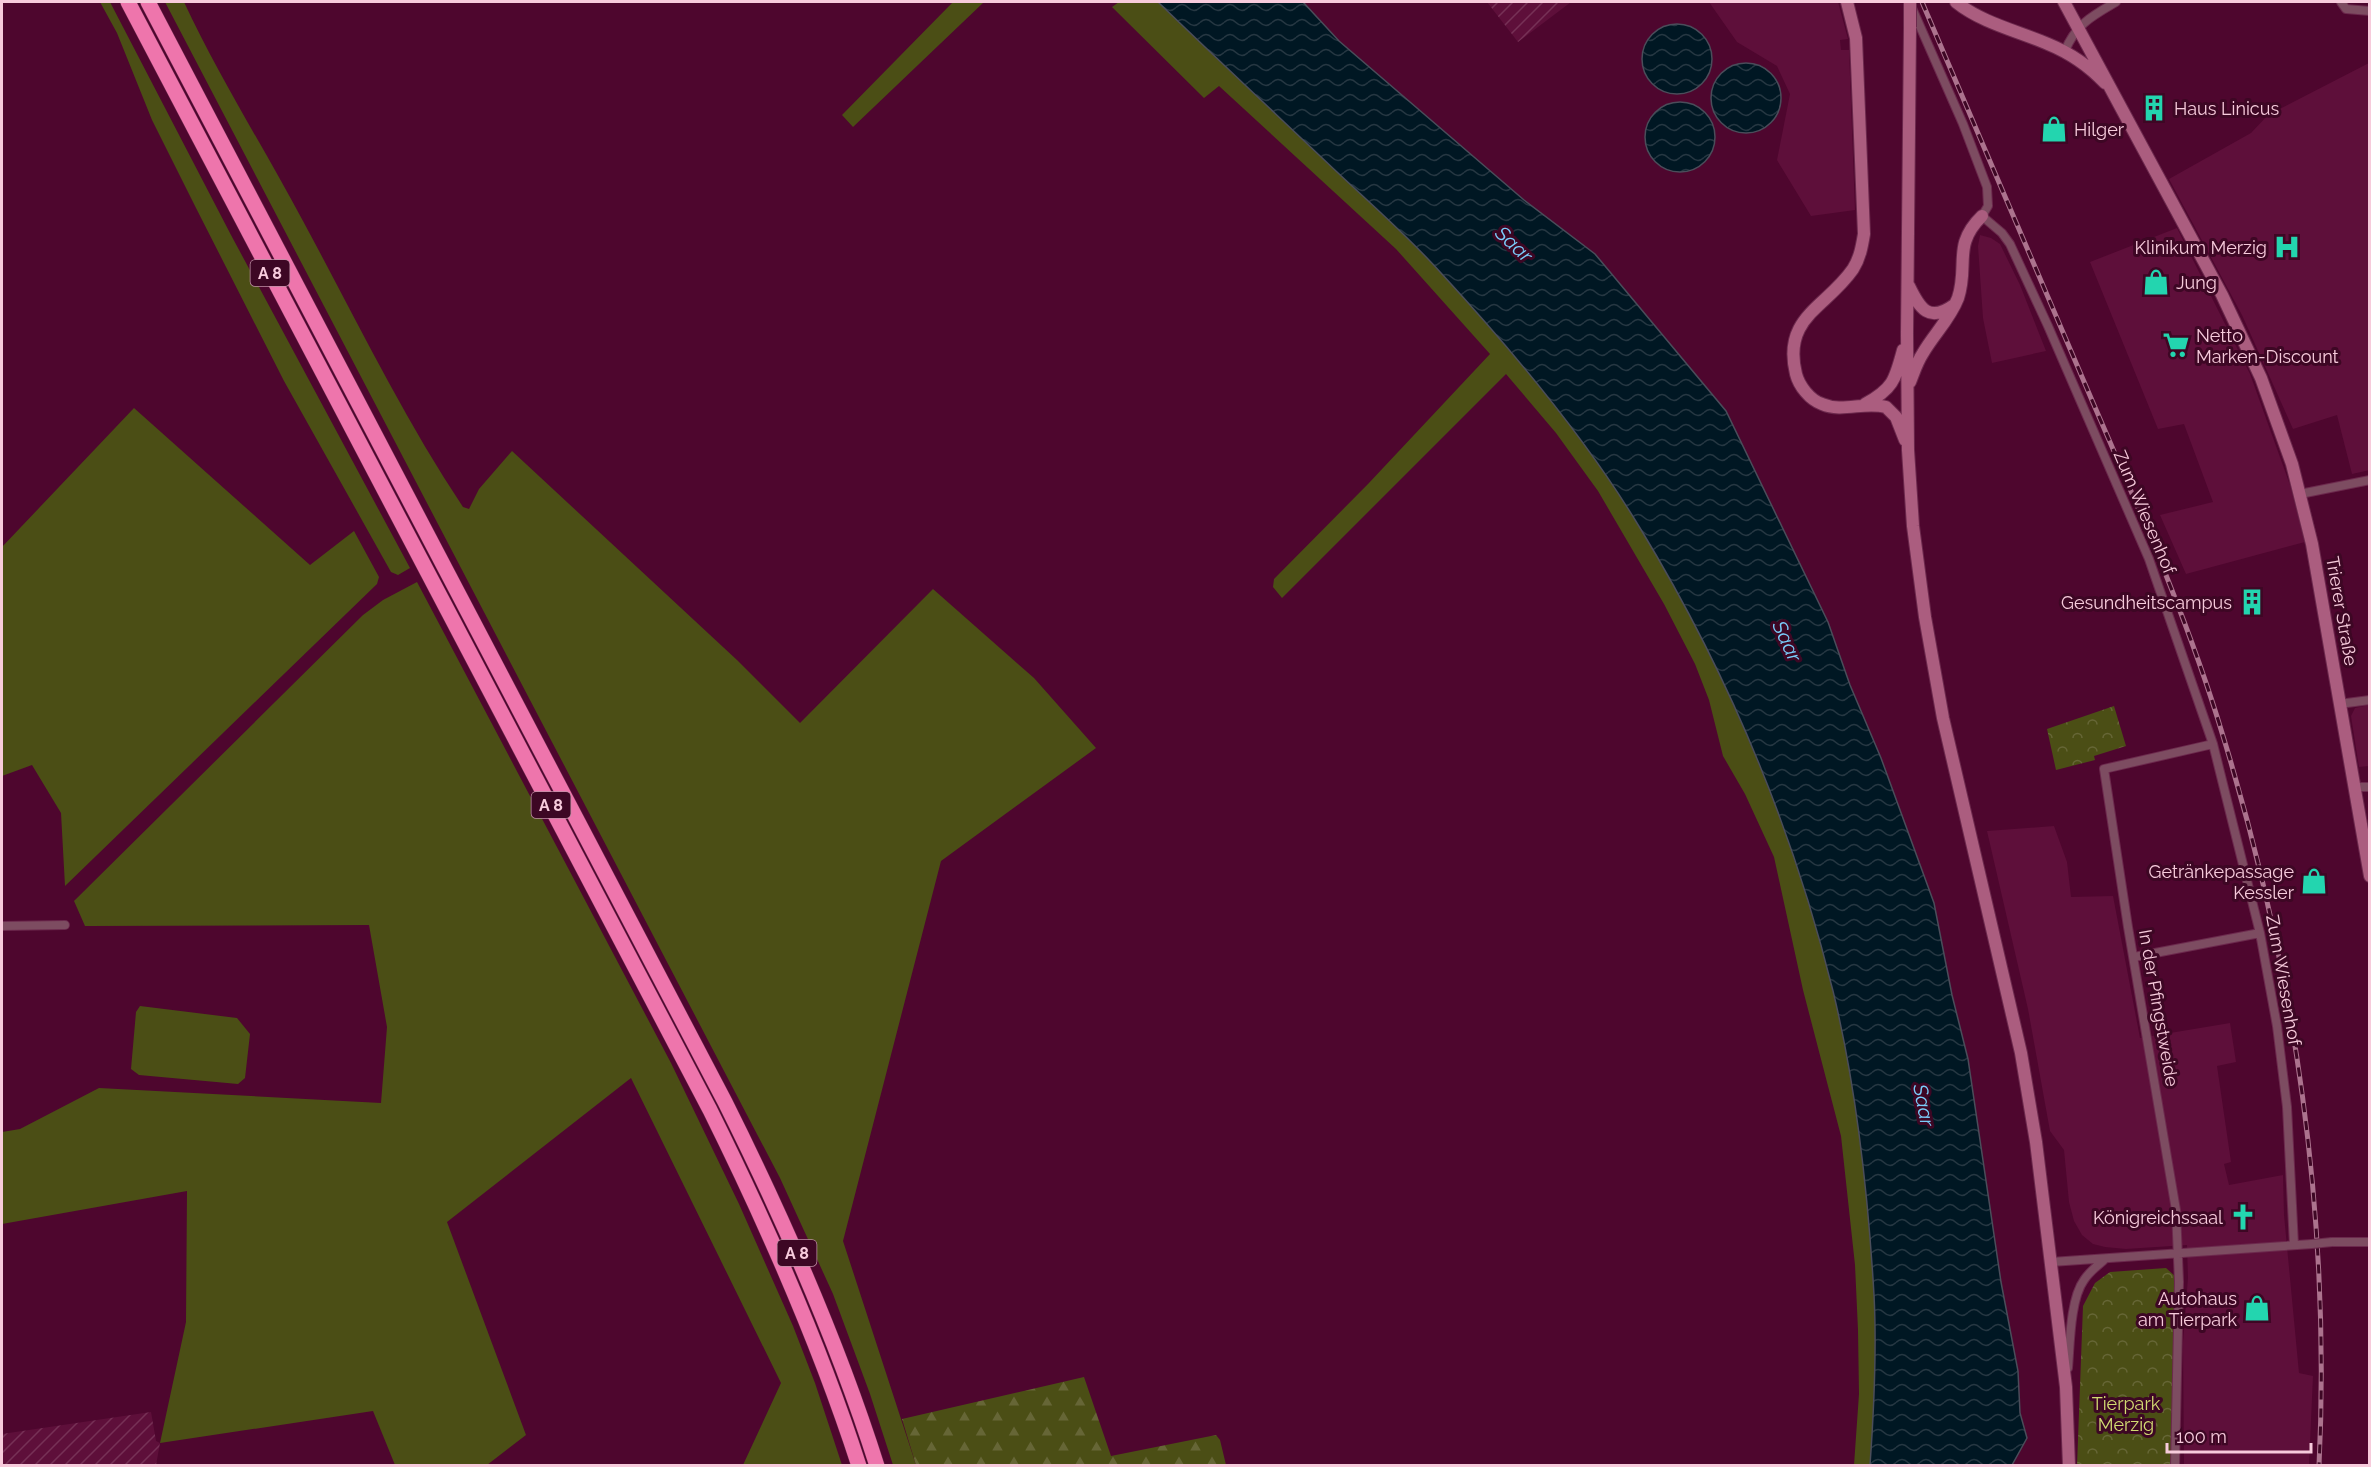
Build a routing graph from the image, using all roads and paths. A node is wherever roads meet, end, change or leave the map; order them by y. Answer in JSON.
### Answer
{"nodes":[{"id":1,"x":128,"y":2,"type":"edge"},
{"id":2,"x":148,"y":2,"type":"edge"},
{"id":3,"x":1847,"y":2,"type":"edge"},
{"id":4,"x":1910,"y":2,"type":"edge"},
{"id":5,"x":1956,"y":2,"type":"edge"},
{"id":6,"x":2064,"y":2,"type":"edge"},
{"id":7,"x":2115,"y":2,"type":"edge"},
{"id":8,"x":2341,"y":2,"type":"edge"},
{"id":9,"x":2370,"y":11,"type":"edge"},
{"id":10,"x":2078,"y":27,"type":"junction"},
{"id":11,"x":2065,"y":51,"type":"junction"},
{"id":12,"x":2118,"y":101,"type":"junction"},
{"id":13,"x":1982,"y":216,"type":"junction"},
{"id":14,"x":1908,"y":284,"type":"junction"},
{"id":15,"x":1954,"y":305,"type":"junction"},
{"id":16,"x":1906,"y":334,"type":"junction"},
{"id":17,"x":1907,"y":389,"type":"junction"},
{"id":18,"x":1864,"y":405,"type":"junction"},
{"id":19,"x":1908,"y":450,"type":"junction"},
{"id":20,"x":2370,"y":480,"type":"edge"},
{"id":21,"x":2300,"y":494,"type":"junction"},
{"id":22,"x":2370,"y":700,"type":"edge"},
{"id":23,"x":2339,"y":705,"type":"junction"},
{"id":24,"x":2213,"y":744,"type":"junction"},
{"id":25,"x":2355,"y":787,"type":"junction"},
{"id":26,"x":2370,"y":787,"type":"edge"},
{"id":27,"x":2370,"y":876,"type":"edge"},
{"id":28,"x":65,"y":925,"type":"dead end"},
{"id":29,"x":2,"y":926,"type":"edge"},
{"id":30,"x":2260,"y":933,"type":"junction"},
{"id":31,"x":2134,"y":957,"type":"junction"},
{"id":32,"x":2370,"y":1242,"type":"edge"},
{"id":33,"x":2294,"y":1245,"type":"junction"},
{"id":34,"x":2179,"y":1254,"type":"junction"},
{"id":35,"x":2104,"y":1260,"type":"junction"},
{"id":36,"x":2051,"y":1262,"type":"junction"},
{"id":37,"x":2066,"y":1387,"type":"junction"},
{"id":38,"x":859,"y":1466,"type":"edge"},
{"id":39,"x":877,"y":1466,"type":"edge"},
{"id":40,"x":2069,"y":1466,"type":"edge"},
{"id":41,"x":2175,"y":1466,"type":"edge"}],
"edges":[{"from":1,"to":38,"type":"highway","number":"A 8"},
{"from":2,"to":39,"type":"highway","number":"A 8"},
{"from":3,"to":18,"type":"main road"},
{"from":4,"to":13,"type":"street"},
{"from":4,"to":14,"type":"main road","bridge":true},
{"from":5,"to":11,"type":"main road","name":"Trierer Straße"},
{"from":6,"to":10,"type":"main road","name":"Trierer Straße"},
{"from":7,"to":10,"type":"street"},
{"from":8,"to":9,"type":"street"},
{"from":10,"to":11,"type":"street"},
{"from":10,"to":12,"type":"main road","name":"Trierer Straße"},
{"from":11,"to":12,"type":"main road","name":"Trierer Straße"},
{"from":12,"to":21,"type":"main road","name":"Trierer Straße"},
{"from":13,"to":15,"type":"main road"},
{"from":13,"to":24,"type":"street","name":"Zum Wiesenhof"},
{"from":14,"to":15,"type":"main road"},
{"from":14,"to":16,"type":"main road"},
{"from":15,"to":17,"type":"main road"},
{"from":16,"to":17,"type":"main road"},
{"from":16,"to":18,"type":"main road"},
{"from":17,"to":19,"type":"main road"},
{"from":18,"to":19,"type":"main road"},
{"from":19,"to":36,"type":"main road"},
{"from":20,"to":21,"type":"street"},
{"from":21,"to":23,"type":"main road","name":"Trierer Straße"},
{"from":22,"to":23,"type":"street"},
{"from":23,"to":25,"type":"main road","name":"Trierer Straße"},
{"from":24,"to":30,"type":"street","name":"Zum Wiesenhof"},
{"from":24,"to":31,"type":"street","name":"In der Pfingstweide"},
{"from":25,"to":26,"type":"street"},
{"from":25,"to":27,"type":"main road","name":"Trierer Straße"},
{"from":28,"to":29,"type":"street"},
{"from":30,"to":31,"type":"street"},
{"from":30,"to":33,"type":"street","name":"Zum Wiesenhof"},
{"from":31,"to":34,"type":"street","name":"In der Pfingstweide"},
{"from":32,"to":33,"type":"street","bridge":true},
{"from":33,"to":34,"type":"street"},
{"from":34,"to":35,"type":"street"},
{"from":34,"to":41,"type":"street","name":"In der Pfingstweide"},
{"from":35,"to":36,"type":"street"},
{"from":35,"to":37,"type":"street"},
{"from":36,"to":37,"type":"main road"},
{"from":37,"to":40,"type":"main road"}]}
